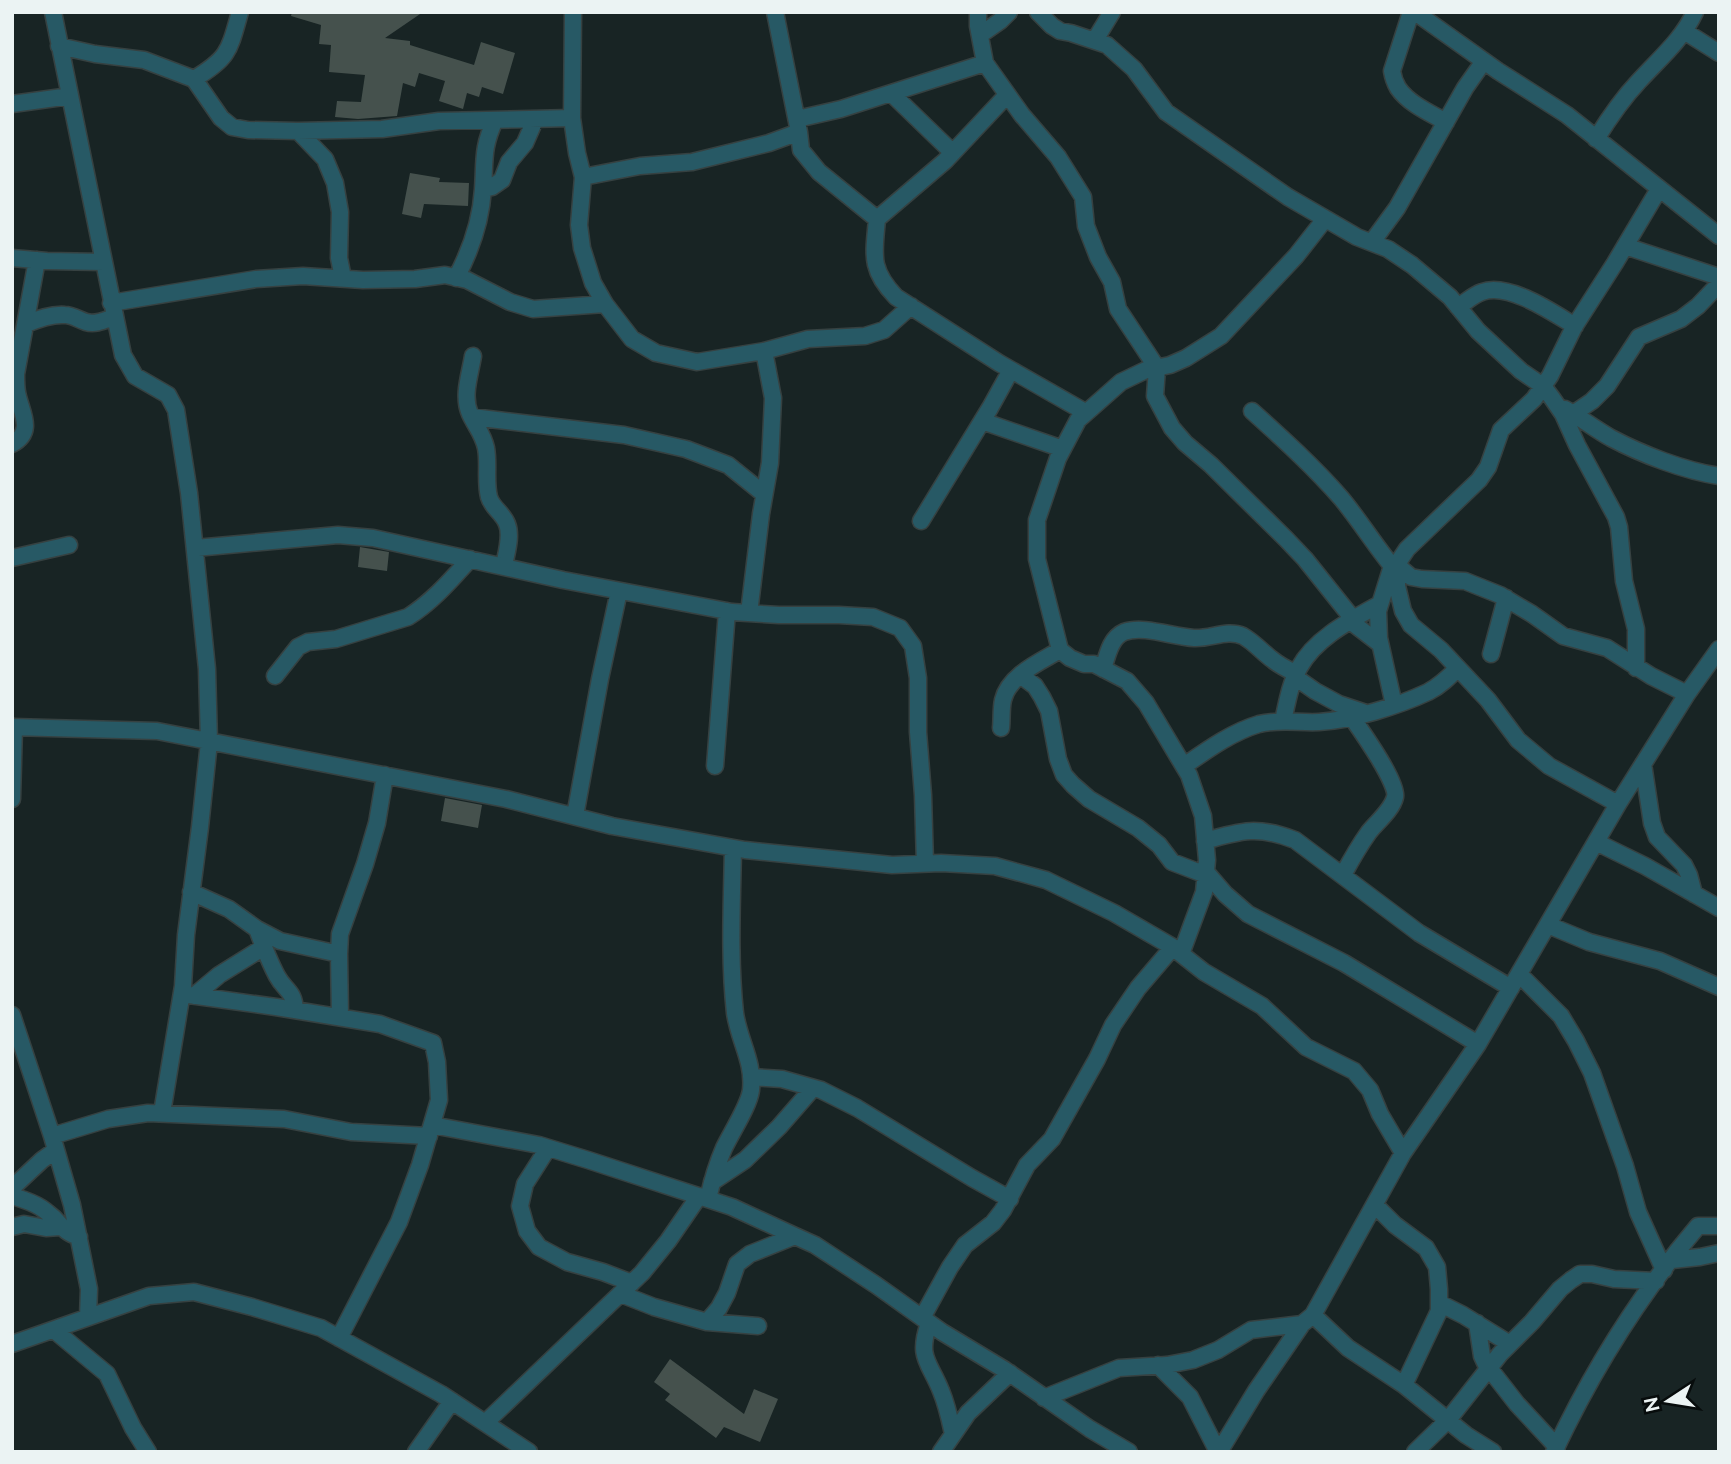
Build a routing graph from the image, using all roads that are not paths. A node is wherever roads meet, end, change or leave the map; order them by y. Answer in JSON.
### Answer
{"nodes":[{"id":1,"x":53,"y":12,"type":"edge"},
{"id":2,"x":240,"y":12,"type":"edge"},
{"id":3,"x":573,"y":12,"type":"edge"},
{"id":4,"x":775,"y":12,"type":"edge"},
{"id":5,"x":978,"y":12,"type":"edge"},
{"id":6,"x":1010,"y":12,"type":"edge"},
{"id":7,"x":1038,"y":12,"type":"edge"},
{"id":8,"x":1112,"y":12,"type":"edge"},
{"id":9,"x":1695,"y":12,"type":"edge"},
{"id":10,"x":1415,"y":13,"type":"edge"},
{"id":11,"x":1684,"y":31,"type":"junction"},
{"id":12,"x":979,"y":35,"type":"junction"},
{"id":13,"x":1095,"y":40,"type":"junction"},
{"id":14,"x":59,"y":46,"type":"junction"},
{"id":15,"x":1719,"y":53,"type":"edge"},
{"id":16,"x":1484,"y":61,"type":"junction"},
{"id":17,"x":985,"y":63,"type":"junction"},
{"id":18,"x":194,"y":79,"type":"junction"},
{"id":19,"x":891,"y":93,"type":"junction"},
{"id":20,"x":1007,"y":95,"type":"junction"},
{"id":21,"x":70,"y":96,"type":"junction"},
{"id":22,"x":12,"y":104,"type":"edge"},
{"id":23,"x":572,"y":118,"type":"junction"},
{"id":24,"x":495,"y":120,"type":"junction"},
{"id":25,"x":535,"y":120,"type":"junction"},
{"id":26,"x":1446,"y":122,"type":"junction"},
{"id":27,"x":798,"y":125,"type":"junction"},
{"id":28,"x":298,"y":131,"type":"junction"},
{"id":29,"x":326,"y":131,"type":"junction"},
{"id":30,"x":1596,"y":139,"type":"junction"},
{"id":31,"x":952,"y":152,"type":"junction"},
{"id":32,"x":330,"y":173,"type":"junction"},
{"id":33,"x":583,"y":177,"type":"junction"},
{"id":34,"x":483,"y":189,"type":"junction"},
{"id":35,"x":1659,"y":189,"type":"junction"},
{"id":36,"x":877,"y":219,"type":"junction"},
{"id":37,"x":1325,"y":219,"type":"junction"},
{"id":38,"x":1719,"y":236,"type":"edge"},
{"id":39,"x":1371,"y":242,"type":"junction"},
{"id":40,"x":1625,"y":246,"type":"junction"},
{"id":41,"x":12,"y":258,"type":"edge"},
{"id":42,"x":37,"y":260,"type":"junction"},
{"id":43,"x":104,"y":262,"type":"junction"},
{"id":44,"x":1719,"y":277,"type":"edge"},
{"id":45,"x":343,"y":278,"type":"junction"},
{"id":46,"x":456,"y":278,"type":"junction"},
{"id":47,"x":1719,"y":284,"type":"edge"},
{"id":48,"x":606,"y":304,"type":"junction"},
{"id":49,"x":911,"y":306,"type":"junction"},
{"id":50,"x":1458,"y":307,"type":"junction"},
{"id":51,"x":112,"y":310,"type":"junction"},
{"id":52,"x":26,"y":324,"type":"junction"},
{"id":53,"x":1575,"y":326,"type":"junction"},
{"id":54,"x":764,"y":351,"type":"junction"},
{"id":55,"x":473,"y":356,"type":"dead end"},
{"id":56,"x":1157,"y":368,"type":"junction"},
{"id":57,"x":1011,"y":370,"type":"junction"},
{"id":58,"x":1543,"y":386,"type":"junction"},
{"id":59,"x":1557,"y":405,"type":"junction"},
{"id":60,"x":1252,"y":411,"type":"dead end"},
{"id":61,"x":1085,"y":412,"type":"junction"},
{"id":62,"x":1573,"y":414,"type":"junction"},
{"id":63,"x":472,"y":417,"type":"junction"},
{"id":64,"x":982,"y":421,"type":"junction"},
{"id":65,"x":12,"y":444,"type":"edge"},
{"id":66,"x":1063,"y":449,"type":"junction"},
{"id":67,"x":1719,"y":476,"type":"edge"},
{"id":68,"x":764,"y":494,"type":"junction"},
{"id":69,"x":920,"y":521,"type":"dead end"},
{"id":70,"x":69,"y":545,"type":"dead end"},
{"id":71,"x":195,"y":548,"type":"junction"},
{"id":72,"x":12,"y":558,"type":"edge"},
{"id":73,"x":470,"y":559,"type":"junction"},
{"id":74,"x":504,"y":566,"type":"junction"},
{"id":75,"x":1396,"y":568,"type":"junction"},
{"id":76,"x":619,"y":591,"type":"junction"},
{"id":77,"x":1506,"y":598,"type":"junction"},
{"id":78,"x":1337,"y":599,"type":"junction"},
{"id":79,"x":1377,"y":608,"type":"junction"},
{"id":80,"x":727,"y":611,"type":"junction"},
{"id":81,"x":749,"y":613,"type":"junction"},
{"id":82,"x":1352,"y":620,"type":"junction"},
{"id":83,"x":1408,"y":620,"type":"junction"},
{"id":84,"x":1380,"y":644,"type":"junction"},
{"id":85,"x":1719,"y":649,"type":"edge"},
{"id":86,"x":1060,"y":650,"type":"junction"},
{"id":87,"x":1491,"y":654,"type":"dead end"},
{"id":88,"x":1458,"y":668,"type":"junction"},
{"id":89,"x":1636,"y":668,"type":"junction"},
{"id":90,"x":1103,"y":669,"type":"junction"},
{"id":91,"x":1020,"y":675,"type":"junction"},
{"id":92,"x":275,"y":676,"type":"dead end"},
{"id":93,"x":1296,"y":676,"type":"junction"},
{"id":94,"x":1687,"y":694,"type":"junction"},
{"id":95,"x":1373,"y":711,"type":"junction"},
{"id":96,"x":1283,"y":721,"type":"junction"},
{"id":97,"x":13,"y":727,"type":"edge"},
{"id":98,"x":1001,"y":728,"type":"dead end"},
{"id":99,"x":1366,"y":737,"type":"junction"},
{"id":100,"x":209,"y":742,"type":"junction"},
{"id":101,"x":1643,"y":764,"type":"junction"},
{"id":102,"x":715,"y":766,"type":"dead end"},
{"id":103,"x":1184,"y":766,"type":"junction"},
{"id":104,"x":385,"y":775,"type":"junction"},
{"id":105,"x":12,"y":799,"type":"edge"},
{"id":106,"x":1618,"y":804,"type":"junction"},
{"id":107,"x":575,"y":816,"type":"junction"},
{"id":108,"x":1205,"y":841,"type":"junction"},
{"id":109,"x":1595,"y":842,"type":"junction"},
{"id":110,"x":733,"y":848,"type":"junction"},
{"id":111,"x":925,"y":864,"type":"junction"},
{"id":112,"x":1206,"y":874,"type":"junction"},
{"id":113,"x":1343,"y":874,"type":"junction"},
{"id":114,"x":191,"y":892,"type":"junction"},
{"id":115,"x":1694,"y":894,"type":"junction"},
{"id":116,"x":1717,"y":904,"type":"edge"},
{"id":117,"x":1548,"y":925,"type":"junction"},
{"id":118,"x":257,"y":929,"type":"junction"},
{"id":119,"x":264,"y":947,"type":"junction"},
{"id":120,"x":1177,"y":951,"type":"junction"},
{"id":121,"x":339,"y":954,"type":"junction"},
{"id":122,"x":1515,"y":981,"type":"junction"},
{"id":123,"x":1719,"y":987,"type":"edge"},
{"id":124,"x":188,"y":995,"type":"junction"},
{"id":125,"x":295,"y":1010,"type":"junction"},
{"id":126,"x":12,"y":1015,"type":"edge"},
{"id":127,"x":340,"y":1017,"type":"junction"},
{"id":128,"x":1478,"y":1044,"type":"junction"},
{"id":129,"x":751,"y":1077,"type":"junction"},
{"id":130,"x":813,"y":1088,"type":"junction"},
{"id":131,"x":162,"y":1113,"type":"junction"},
{"id":132,"x":430,"y":1130,"type":"junction"},
{"id":133,"x":54,"y":1143,"type":"junction"},
{"id":134,"x":548,"y":1148,"type":"junction"},
{"id":135,"x":1403,"y":1153,"type":"junction"},
{"id":136,"x":712,"y":1182,"type":"junction"},
{"id":137,"x":12,"y":1188,"type":"edge"},
{"id":138,"x":12,"y":1196,"type":"edge"},
{"id":139,"x":703,"y":1197,"type":"junction"},
{"id":140,"x":1010,"y":1199,"type":"junction"},
{"id":141,"x":1375,"y":1205,"type":"junction"},
{"id":142,"x":1718,"y":1224,"type":"edge"},
{"id":143,"x":12,"y":1227,"type":"edge"},
{"id":144,"x":60,"y":1227,"type":"junction"},
{"id":145,"x":795,"y":1236,"type":"junction"},
{"id":146,"x":79,"y":1237,"type":"junction"},
{"id":147,"x":1719,"y":1253,"type":"edge"},
{"id":148,"x":1664,"y":1270,"type":"junction"},
{"id":149,"x":626,"y":1288,"type":"junction"},
{"id":150,"x":1439,"y":1303,"type":"junction"},
{"id":151,"x":88,"y":1317,"type":"junction"},
{"id":152,"x":1308,"y":1320,"type":"junction"},
{"id":153,"x":925,"y":1321,"type":"junction"},
{"id":154,"x":707,"y":1322,"type":"junction"},
{"id":155,"x":1477,"y":1323,"type":"junction"},
{"id":156,"x":758,"y":1326,"type":"dead end"},
{"id":157,"x":54,"y":1331,"type":"junction"},
{"id":158,"x":339,"y":1338,"type":"junction"},
{"id":159,"x":12,"y":1344,"type":"edge"},
{"id":160,"x":1510,"y":1344,"type":"junction"},
{"id":161,"x":1158,"y":1366,"type":"junction"},
{"id":162,"x":1489,"y":1368,"type":"junction"},
{"id":163,"x":1010,"y":1373,"type":"junction"},
{"id":164,"x":1404,"y":1385,"type":"junction"},
{"id":165,"x":1044,"y":1398,"type":"junction"},
{"id":166,"x":452,"y":1401,"type":"junction"},
{"id":167,"x":1448,"y":1420,"type":"junction"},
{"id":168,"x":485,"y":1423,"type":"junction"},
{"id":169,"x":946,"y":1446,"type":"edge"},
{"id":170,"x":1555,"y":1449,"type":"edge"},
{"id":171,"x":148,"y":1452,"type":"edge"},
{"id":172,"x":416,"y":1452,"type":"edge"},
{"id":173,"x":529,"y":1452,"type":"edge"},
{"id":174,"x":1129,"y":1452,"type":"edge"},
{"id":175,"x":1218,"y":1452,"type":"edge"},
{"id":176,"x":1415,"y":1452,"type":"edge"},
{"id":177,"x":1493,"y":1452,"type":"edge"}],
"edges":[{"from":1,"to":14,"type":"street"},
{"from":2,"to":18,"type":"street"},
{"from":3,"to":23,"type":"street"},
{"from":4,"to":27,"type":"street"},
{"from":5,"to":12,"type":"street"},
{"from":6,"to":12,"type":"street"},
{"from":7,"to":13,"type":"street"},
{"from":8,"to":13,"type":"street"},
{"from":9,"to":11,"type":"street"},
{"from":10,"to":16,"type":"street"},
{"from":10,"to":26,"type":"street"},
{"from":11,"to":15,"type":"street"},
{"from":11,"to":30,"type":"street"},
{"from":12,"to":17,"type":"street"},
{"from":13,"to":37,"type":"street"},
{"from":14,"to":18,"type":"street"},
{"from":14,"to":21,"type":"street"},
{"from":16,"to":26,"type":"street"},
{"from":16,"to":30,"type":"street"},
{"from":17,"to":19,"type":"street"},
{"from":17,"to":20,"type":"street"},
{"from":18,"to":28,"type":"street"},
{"from":19,"to":27,"type":"street"},
{"from":19,"to":31,"type":"street"},
{"from":20,"to":31,"type":"street"},
{"from":20,"to":56,"type":"street"},
{"from":21,"to":22,"type":"street"},
{"from":21,"to":43,"type":"street"},
{"from":23,"to":25,"type":"street"},
{"from":23,"to":33,"type":"street"},
{"from":24,"to":25,"type":"street"},
{"from":24,"to":29,"type":"street"},
{"from":24,"to":34,"type":"street"},
{"from":25,"to":34,"type":"street"},
{"from":26,"to":39,"type":"street"},
{"from":27,"to":33,"type":"street"},
{"from":27,"to":36,"type":"street"},
{"from":28,"to":29,"type":"street"},
{"from":28,"to":32,"type":"street"},
{"from":29,"to":32,"type":"street"},
{"from":30,"to":35,"type":"street"},
{"from":31,"to":36,"type":"street"},
{"from":32,"to":45,"type":"street"},
{"from":33,"to":48,"type":"street"},
{"from":34,"to":46,"type":"street"},
{"from":35,"to":38,"type":"street"},
{"from":35,"to":40,"type":"street"},
{"from":36,"to":49,"type":"street"},
{"from":37,"to":39,"type":"street"},
{"from":37,"to":56,"type":"street"},
{"from":39,"to":50,"type":"street"},
{"from":40,"to":44,"type":"street"},
{"from":40,"to":53,"type":"street"},
{"from":41,"to":42,"type":"street"},
{"from":42,"to":43,"type":"street"},
{"from":42,"to":52,"type":"street"},
{"from":43,"to":51,"type":"street"},
{"from":45,"to":46,"type":"street"},
{"from":45,"to":51,"type":"street"},
{"from":46,"to":48,"type":"street"},
{"from":47,"to":62,"type":"street"},
{"from":48,"to":54,"type":"street"},
{"from":49,"to":54,"type":"street"},
{"from":49,"to":57,"type":"street"},
{"from":50,"to":53,"type":"street"},
{"from":50,"to":58,"type":"street"},
{"from":51,"to":52,"type":"street"},
{"from":51,"to":71,"type":"street"},
{"from":52,"to":65,"type":"street"},
{"from":53,"to":58,"type":"street"},
{"from":54,"to":68,"type":"street"},
{"from":55,"to":63,"type":"street"},
{"from":56,"to":61,"type":"street"},
{"from":56,"to":78,"type":"street"},
{"from":57,"to":61,"type":"street"},
{"from":57,"to":64,"type":"street"},
{"from":58,"to":59,"type":"street"},
{"from":58,"to":75,"type":"street"},
{"from":59,"to":62,"type":"street"},
{"from":59,"to":89,"type":"street"},
{"from":60,"to":75,"type":"street"},
{"from":61,"to":66,"type":"street"},
{"from":62,"to":67,"type":"street"},
{"from":63,"to":68,"type":"street"},
{"from":63,"to":74,"type":"street"},
{"from":64,"to":66,"type":"street"},
{"from":64,"to":69,"type":"street"},
{"from":66,"to":86,"type":"street"},
{"from":68,"to":81,"type":"street"},
{"from":70,"to":72,"type":"street"},
{"from":71,"to":73,"type":"street"},
{"from":71,"to":100,"type":"street"},
{"from":73,"to":74,"type":"street"},
{"from":73,"to":92,"type":"street"},
{"from":74,"to":76,"type":"street"},
{"from":75,"to":77,"type":"street"},
{"from":75,"to":79,"type":"street"},
{"from":75,"to":83,"type":"street"},
{"from":76,"to":80,"type":"street"},
{"from":76,"to":107,"type":"street"},
{"from":77,"to":87,"type":"street"},
{"from":77,"to":89,"type":"street"},
{"from":78,"to":79,"type":"street"},
{"from":78,"to":82,"type":"street"},
{"from":79,"to":82,"type":"street"},
{"from":79,"to":83,"type":"street"},
{"from":79,"to":84,"type":"street"},
{"from":80,"to":81,"type":"street"},
{"from":80,"to":102,"type":"street"},
{"from":81,"to":111,"type":"street"},
{"from":82,"to":84,"type":"street"},
{"from":82,"to":93,"type":"street"},
{"from":83,"to":88,"type":"street"},
{"from":84,"to":95,"type":"street"},
{"from":85,"to":94,"type":"street"},
{"from":86,"to":90,"type":"street"},
{"from":86,"to":91,"type":"street"},
{"from":88,"to":95,"type":"street"},
{"from":88,"to":106,"type":"street"},
{"from":89,"to":94,"type":"street"},
{"from":90,"to":93,"type":"street"},
{"from":90,"to":103,"type":"street"},
{"from":91,"to":98,"type":"street"},
{"from":91,"to":112,"type":"street"},
{"from":93,"to":95,"type":"street"},
{"from":93,"to":96,"type":"street"},
{"from":94,"to":101,"type":"street"},
{"from":95,"to":96,"type":"street"},
{"from":95,"to":99,"type":"street"},
{"from":95,"to":99,"type":"street"},
{"from":96,"to":103,"type":"street"},
{"from":97,"to":100,"type":"street"},
{"from":97,"to":105,"type":"street"},
{"from":99,"to":113,"type":"street"},
{"from":100,"to":104,"type":"street"},
{"from":100,"to":114,"type":"street"},
{"from":101,"to":106,"type":"street"},
{"from":101,"to":115,"type":"street"},
{"from":103,"to":108,"type":"street"},
{"from":104,"to":107,"type":"street"},
{"from":104,"to":121,"type":"street"},
{"from":106,"to":109,"type":"street"},
{"from":107,"to":110,"type":"street"},
{"from":108,"to":112,"type":"street"},
{"from":108,"to":113,"type":"street"},
{"from":109,"to":115,"type":"street"},
{"from":109,"to":117,"type":"street"},
{"from":110,"to":111,"type":"street"},
{"from":110,"to":129,"type":"street"},
{"from":111,"to":120,"type":"street"},
{"from":112,"to":120,"type":"street"},
{"from":112,"to":128,"type":"street"},
{"from":113,"to":122,"type":"street"},
{"from":114,"to":118,"type":"street"},
{"from":114,"to":124,"type":"street"},
{"from":115,"to":116,"type":"street"},
{"from":117,"to":122,"type":"street"},
{"from":117,"to":123,"type":"street"},
{"from":118,"to":119,"type":"street"},
{"from":118,"to":121,"type":"street"},
{"from":119,"to":124,"type":"street"},
{"from":119,"to":125,"type":"street"},
{"from":120,"to":135,"type":"street"},
{"from":120,"to":140,"type":"street"},
{"from":121,"to":127,"type":"street"},
{"from":122,"to":128,"type":"street"},
{"from":122,"to":148,"type":"street"},
{"from":124,"to":125,"type":"street"},
{"from":124,"to":131,"type":"street"},
{"from":125,"to":127,"type":"street"},
{"from":126,"to":133,"type":"street"},
{"from":127,"to":132,"type":"street"},
{"from":128,"to":135,"type":"street"},
{"from":129,"to":130,"type":"street"},
{"from":129,"to":136,"type":"street"},
{"from":130,"to":136,"type":"street"},
{"from":130,"to":140,"type":"street"},
{"from":131,"to":132,"type":"street"},
{"from":131,"to":133,"type":"street"},
{"from":132,"to":134,"type":"street"},
{"from":132,"to":158,"type":"street"},
{"from":133,"to":137,"type":"street"},
{"from":133,"to":146,"type":"street"},
{"from":134,"to":139,"type":"street"},
{"from":134,"to":149,"type":"street"},
{"from":135,"to":141,"type":"street"},
{"from":136,"to":139,"type":"street"},
{"from":138,"to":144,"type":"street"},
{"from":139,"to":145,"type":"street"},
{"from":139,"to":149,"type":"street"},
{"from":140,"to":153,"type":"street"},
{"from":141,"to":150,"type":"street"},
{"from":141,"to":152,"type":"street"},
{"from":142,"to":148,"type":"street"},
{"from":143,"to":144,"type":"street"},
{"from":144,"to":146,"type":"street"},
{"from":145,"to":153,"type":"street"},
{"from":145,"to":154,"type":"street"},
{"from":146,"to":151,"type":"street"},
{"from":147,"to":148,"type":"street"},
{"from":148,"to":160,"type":"street"},
{"from":148,"to":170,"type":"street"},
{"from":149,"to":154,"type":"street"},
{"from":149,"to":168,"type":"street"},
{"from":150,"to":155,"type":"street"},
{"from":150,"to":164,"type":"street"},
{"from":151,"to":157,"type":"street"},
{"from":151,"to":158,"type":"street"},
{"from":152,"to":161,"type":"street"},
{"from":152,"to":164,"type":"street"},
{"from":152,"to":175,"type":"street"},
{"from":153,"to":163,"type":"street"},
{"from":153,"to":169,"type":"street"},
{"from":154,"to":156,"type":"street"},
{"from":155,"to":160,"type":"street"},
{"from":155,"to":162,"type":"street"},
{"from":157,"to":159,"type":"street"},
{"from":157,"to":171,"type":"street"},
{"from":158,"to":166,"type":"street"},
{"from":160,"to":162,"type":"street"},
{"from":161,"to":165,"type":"street"},
{"from":161,"to":175,"type":"street"},
{"from":162,"to":167,"type":"street"},
{"from":162,"to":170,"type":"street"},
{"from":163,"to":165,"type":"street"},
{"from":163,"to":169,"type":"street"},
{"from":164,"to":167,"type":"street"},
{"from":165,"to":174,"type":"street"},
{"from":166,"to":168,"type":"street"},
{"from":166,"to":172,"type":"street"},
{"from":167,"to":176,"type":"street"},
{"from":167,"to":177,"type":"street"},
{"from":168,"to":173,"type":"street"}]}
